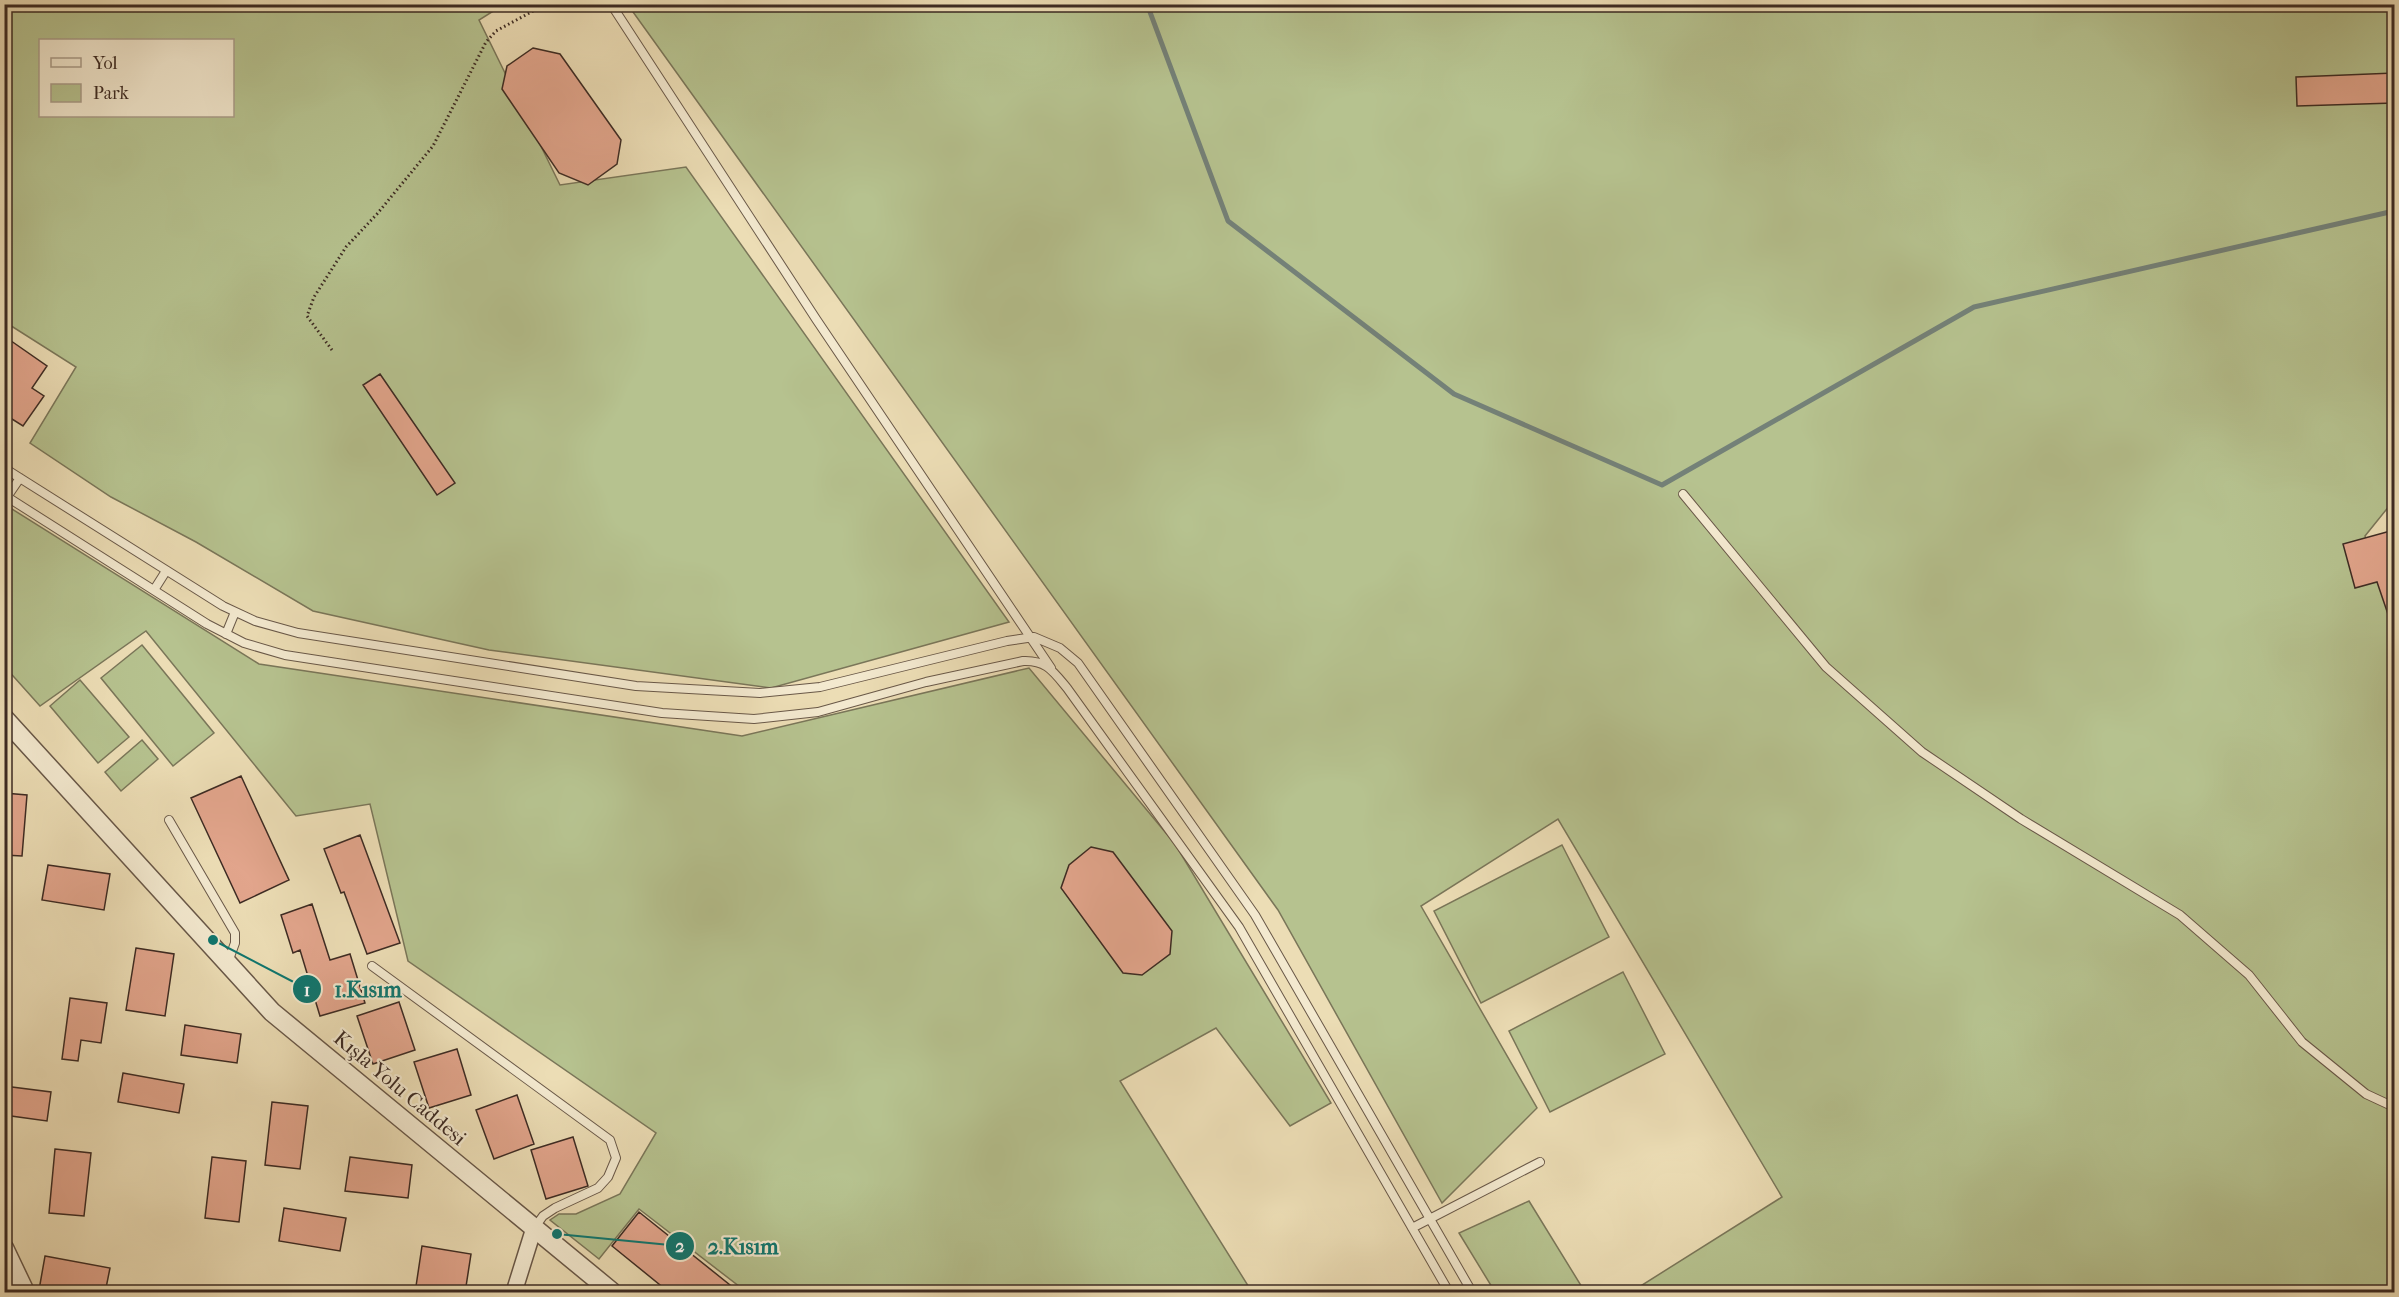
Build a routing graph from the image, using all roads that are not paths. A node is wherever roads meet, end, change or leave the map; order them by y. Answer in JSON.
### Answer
{"nodes":[{"id":1,"x":610,"y":4,"type":"edge"},
{"id":2,"x":4,"y":468,"type":"edge"},
{"id":3,"x":20,"y":478,"type":"junction"},
{"id":4,"x":1683,"y":494,"type":"dead end"},
{"id":5,"x":6,"y":496,"type":"edge"},
{"id":6,"x":166,"y":571,"type":"junction"},
{"id":7,"x":154,"y":590,"type":"junction"},
{"id":8,"x":235,"y":612,"type":"junction"},
{"id":9,"x":226,"y":634,"type":"junction"},
{"id":10,"x":1031,"y":637,"type":"junction"},
{"id":11,"x":1053,"y":671,"type":"junction"},
{"id":12,"x":4,"y":718,"type":"edge"},
{"id":13,"x":169,"y":820,"type":"dead end"},
{"id":14,"x":227,"y":963,"type":"junction"},
{"id":15,"x":372,"y":966,"type":"dead end"},
{"id":16,"x":2394,"y":1107,"type":"edge"},
{"id":17,"x":1540,"y":1162,"type":"dead end"},
{"id":18,"x":1430,"y":1220,"type":"junction"},
{"id":19,"x":534,"y":1228,"type":"junction"},
{"id":20,"x":1412,"y":1228,"type":"junction"},
{"id":21,"x":4,"y":1248,"type":"edge"},
{"id":22,"x":24,"y":1293,"type":"edge"},
{"id":23,"x":514,"y":1293,"type":"edge"},
{"id":24,"x":612,"y":1293,"type":"edge"},
{"id":25,"x":1449,"y":1293,"type":"edge"},
{"id":26,"x":1472,"y":1293,"type":"edge"}],
"edges":[{"from":1,"to":10,"type":"lane"},
{"from":2,"to":3,"type":"lane"},
{"from":3,"to":5,"type":"lane"},
{"from":3,"to":6,"type":"lane"},
{"from":4,"to":16,"type":"lane"},
{"from":5,"to":7,"type":"lane"},
{"from":6,"to":7,"type":"lane"},
{"from":6,"to":8,"type":"lane"},
{"from":7,"to":9,"type":"lane"},
{"from":8,"to":9,"type":"lane"},
{"from":8,"to":10,"type":"lane"},
{"from":9,"to":11,"type":"lane"},
{"from":10,"to":11,"type":"lane"},
{"from":10,"to":18,"type":"lane"},
{"from":11,"to":20,"type":"lane"},
{"from":12,"to":14,"type":"street","name":"Kışla Yolu Caddesi"},
{"from":13,"to":14,"type":"lane"},
{"from":14,"to":19,"type":"street","name":"Kışla Yolu Caddesi"},
{"from":15,"to":19,"type":"lane"},
{"from":17,"to":18,"type":"lane"},
{"from":18,"to":20,"type":"lane"},
{"from":18,"to":26,"type":"lane"},
{"from":19,"to":23,"type":"street"},
{"from":19,"to":24,"type":"street","name":"Kışla Yolu Caddesi"},
{"from":20,"to":25,"type":"lane"},
{"from":21,"to":22,"type":"street"}]}
